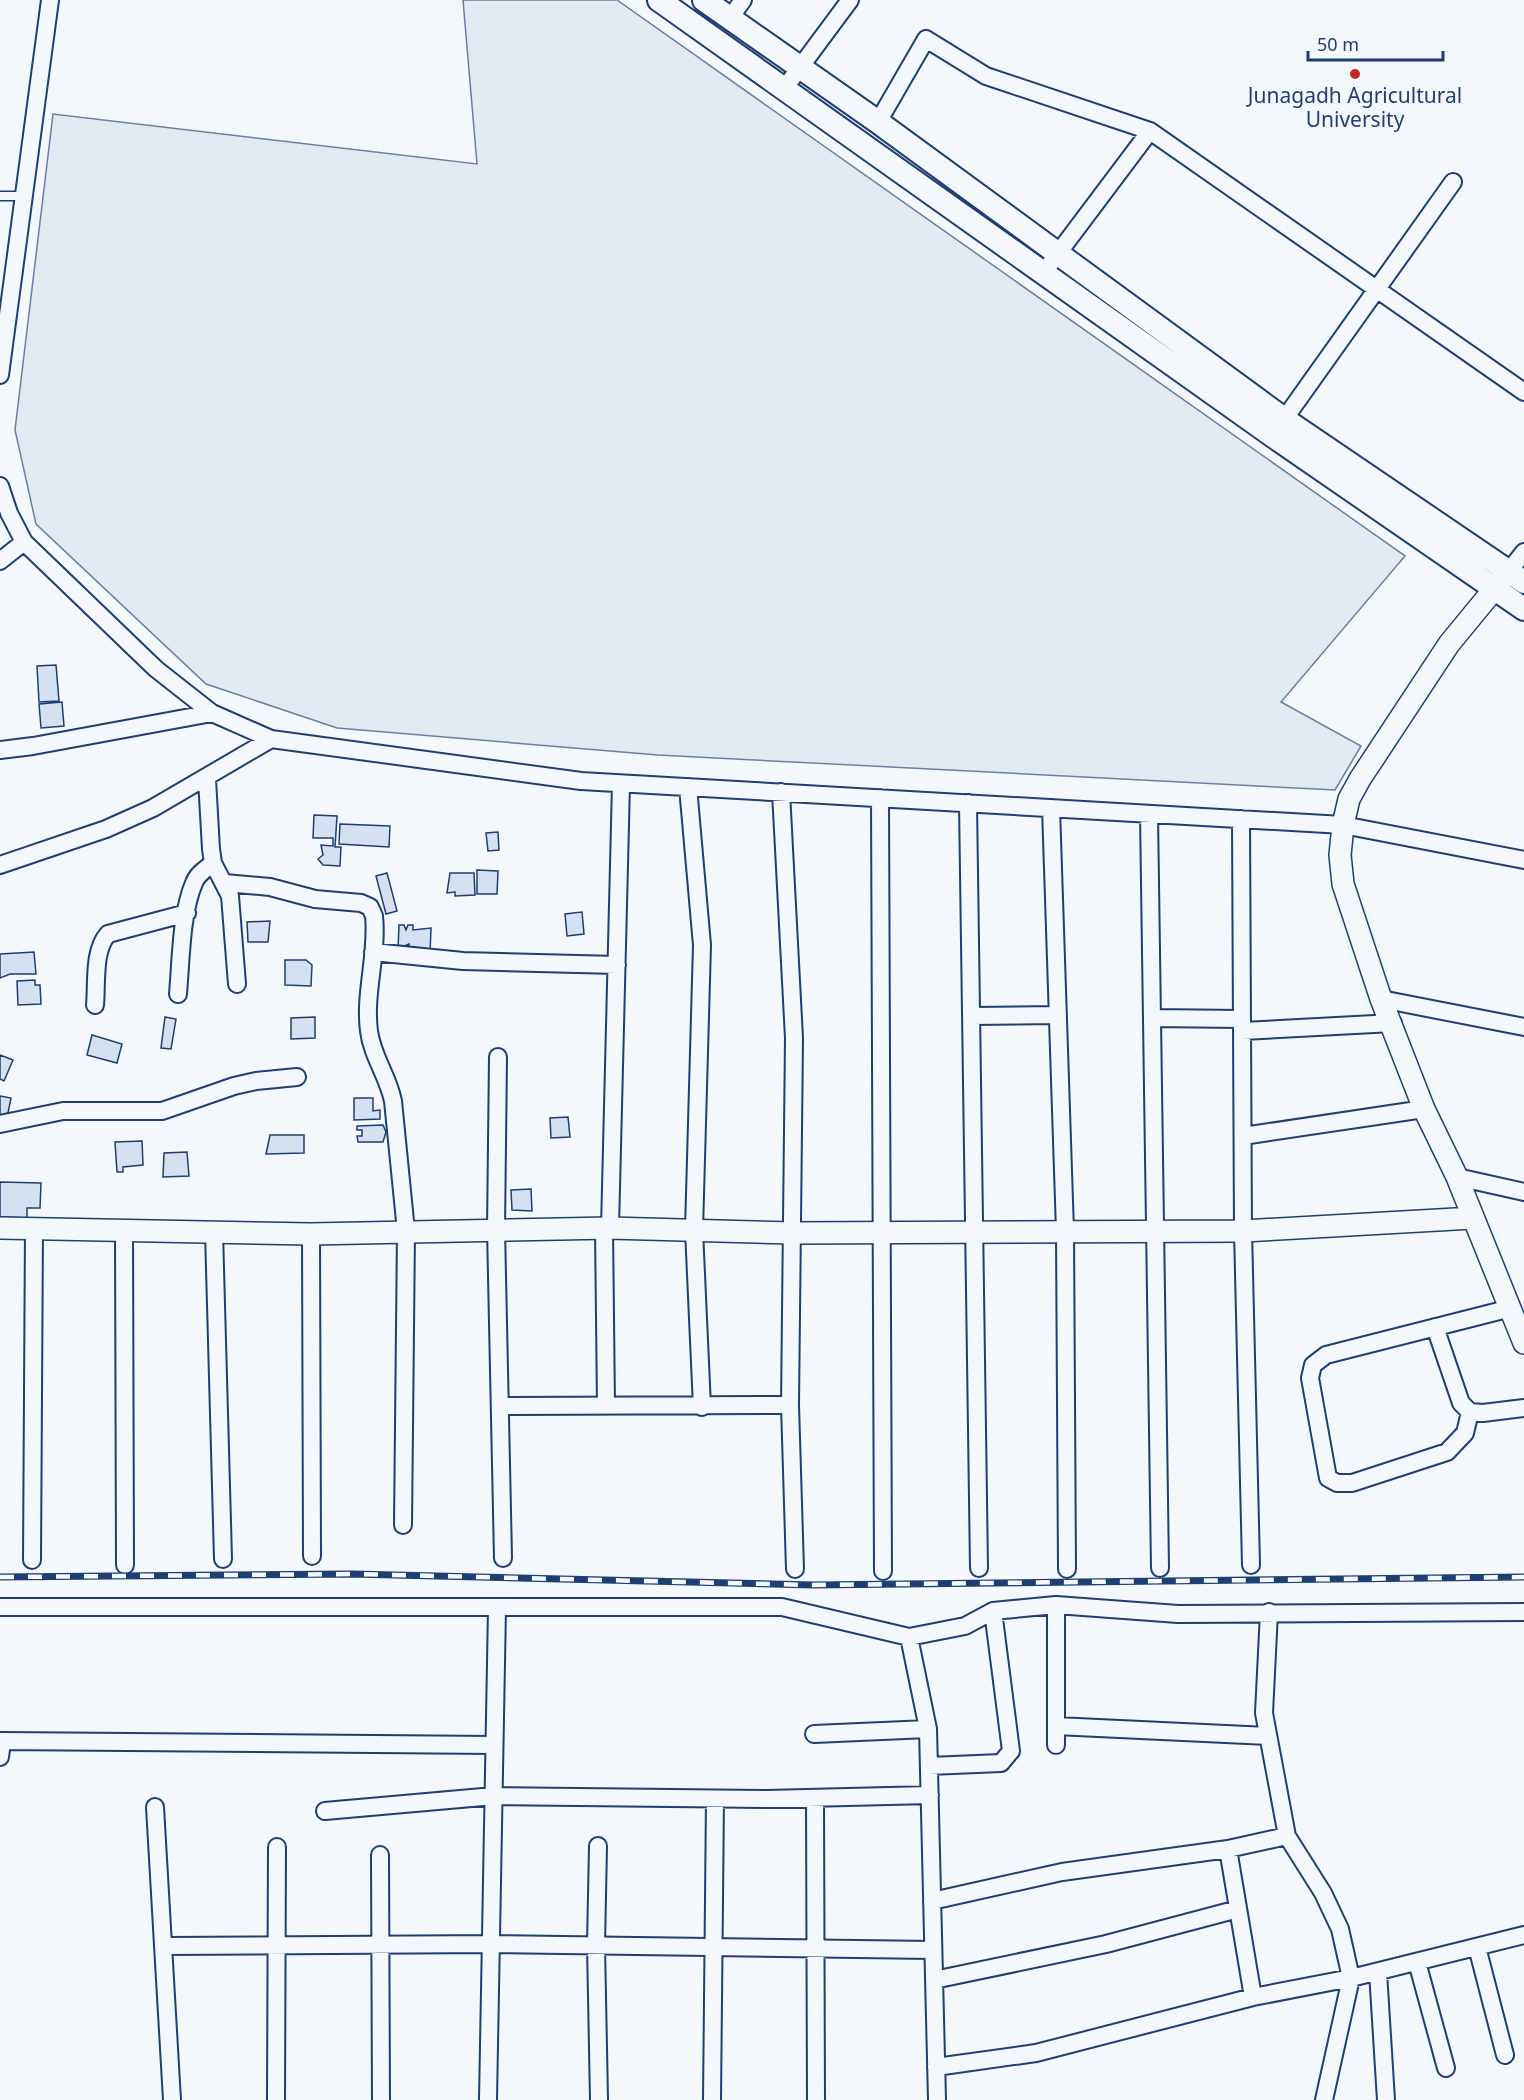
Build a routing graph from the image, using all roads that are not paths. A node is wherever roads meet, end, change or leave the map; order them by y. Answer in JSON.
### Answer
{"nodes":[{"id":1,"x":50,"y":0,"type":"edge"},
{"id":2,"x":659,"y":0,"type":"edge"},
{"id":3,"x":704,"y":0,"type":"edge"},
{"id":4,"x":743,"y":0,"type":"edge"},
{"id":5,"x":850,"y":0,"type":"edge"},
{"id":6,"x":730,"y":18,"type":"junction"},
{"id":7,"x":801,"y":67,"type":"junction"},
{"id":8,"x":784,"y":89,"type":"junction"},
{"id":9,"x":878,"y":122,"type":"junction"},
{"id":10,"x":1150,"y":130,"type":"junction"},
{"id":11,"x":940,"y":167,"type":"junction"},
{"id":12,"x":1453,"y":182,"type":"dead end"},
{"id":13,"x":924,"y":190,"type":"junction"},
{"id":14,"x":0,"y":196,"type":"edge"},
{"id":15,"x":23,"y":196,"type":"junction"},
{"id":16,"x":1057,"y":253,"type":"junction"},
{"id":17,"x":1044,"y":272,"type":"junction"},
{"id":18,"x":1375,"y":288,"type":"junction"},
{"id":19,"x":0,"y":375,"type":"edge"},
{"id":20,"x":1524,"y":392,"type":"edge"},
{"id":21,"x":1279,"y":428,"type":"junction"},
{"id":22,"x":0,"y":486,"type":"edge"},
{"id":23,"x":24,"y":542,"type":"junction"},
{"id":24,"x":1524,"y":552,"type":"edge"},
{"id":25,"x":0,"y":561,"type":"edge"},
{"id":26,"x":1516,"y":576,"type":"edge"},
{"id":27,"x":1495,"y":589,"type":"junction"},
{"id":28,"x":1524,"y":609,"type":"edge"},
{"id":29,"x":212,"y":712,"type":"junction"},
{"id":30,"x":271,"y":739,"type":"junction"},
{"id":31,"x":0,"y":750,"type":"edge"},
{"id":32,"x":207,"y":779,"type":"junction"},
{"id":33,"x":621,"y":783,"type":"junction"},
{"id":34,"x":688,"y":787,"type":"junction"},
{"id":35,"x":781,"y":792,"type":"junction"},
{"id":36,"x":880,"y":798,"type":"junction"},
{"id":37,"x":968,"y":803,"type":"junction"},
{"id":38,"x":1052,"y":808,"type":"junction"},
{"id":39,"x":1149,"y":814,"type":"junction"},
{"id":40,"x":1241,"y":819,"type":"junction"},
{"id":41,"x":1343,"y":825,"type":"junction"},
{"id":42,"x":1524,"y":860,"type":"edge"},
{"id":43,"x":213,"y":863,"type":"junction"},
{"id":44,"x":0,"y":865,"type":"edge"},
{"id":45,"x":225,"y":883,"type":"junction"},
{"id":46,"x":187,"y":913,"type":"junction"},
{"id":47,"x":373,"y":952,"type":"junction"},
{"id":48,"x":617,"y":965,"type":"junction"},
{"id":49,"x":237,"y":984,"type":"dead end"},
{"id":50,"x":178,"y":994,"type":"dead end"},
{"id":51,"x":1381,"y":999,"type":"junction"},
{"id":52,"x":95,"y":1005,"type":"dead end"},
{"id":53,"x":1058,"y":1015,"type":"junction"},
{"id":54,"x":972,"y":1016,"type":"junction"},
{"id":55,"x":1152,"y":1018,"type":"junction"},
{"id":56,"x":1393,"y":1023,"type":"junction"},
{"id":57,"x":1242,"y":1025,"type":"junction"},
{"id":58,"x":1524,"y":1027,"type":"edge"},
{"id":59,"x":498,"y":1057,"type":"dead end"},
{"id":60,"x":297,"y":1077,"type":"dead end"},
{"id":61,"x":1424,"y":1109,"type":"junction"},
{"id":62,"x":0,"y":1124,"type":"edge"},
{"id":63,"x":1243,"y":1136,"type":"junction"},
{"id":64,"x":1457,"y":1177,"type":"junction"},
{"id":65,"x":1524,"y":1192,"type":"edge"},
{"id":66,"x":1473,"y":1218,"type":"junction"},
{"id":67,"x":0,"y":1228,"type":"edge"},
{"id":68,"x":34,"y":1228,"type":"junction"},
{"id":69,"x":607,"y":1228,"type":"junction"},
{"id":70,"x":496,"y":1229,"type":"junction"},
{"id":71,"x":124,"y":1230,"type":"junction"},
{"id":72,"x":694,"y":1230,"type":"junction"},
{"id":73,"x":976,"y":1230,"type":"junction"},
{"id":74,"x":1155,"y":1230,"type":"junction"},
{"id":75,"x":406,"y":1231,"type":"junction"},
{"id":76,"x":1065,"y":1231,"type":"junction"},
{"id":77,"x":1243,"y":1231,"type":"junction"},
{"id":78,"x":214,"y":1232,"type":"junction"},
{"id":79,"x":881,"y":1232,"type":"junction"},
{"id":80,"x":793,"y":1233,"type":"junction"},
{"id":81,"x":311,"y":1234,"type":"junction"},
{"id":82,"x":1510,"y":1308,"type":"junction"},
{"id":83,"x":1435,"y":1327,"type":"junction"},
{"id":84,"x":1524,"y":1343,"type":"edge"},
{"id":85,"x":500,"y":1406,"type":"junction"},
{"id":86,"x":606,"y":1406,"type":"junction"},
{"id":87,"x":790,"y":1406,"type":"junction"},
{"id":88,"x":702,"y":1407,"type":"junction"},
{"id":89,"x":1524,"y":1407,"type":"edge"},
{"id":90,"x":1470,"y":1412,"type":"junction"},
{"id":91,"x":403,"y":1525,"type":"dead end"},
{"id":92,"x":312,"y":1556,"type":"dead end"},
{"id":93,"x":503,"y":1558,"type":"dead end"},
{"id":94,"x":223,"y":1559,"type":"dead end"},
{"id":95,"x":32,"y":1560,"type":"dead end"},
{"id":96,"x":125,"y":1565,"type":"dead end"},
{"id":97,"x":1251,"y":1565,"type":"dead end"},
{"id":98,"x":979,"y":1568,"type":"dead end"},
{"id":99,"x":1160,"y":1568,"type":"dead end"},
{"id":100,"x":795,"y":1569,"type":"dead end"},
{"id":101,"x":1067,"y":1569,"type":"dead end"},
{"id":102,"x":883,"y":1571,"type":"dead end"},
{"id":103,"x":1056,"y":1605,"type":"junction"},
{"id":104,"x":0,"y":1607,"type":"edge"},
{"id":105,"x":497,"y":1608,"type":"junction"},
{"id":106,"x":993,"y":1611,"type":"junction"},
{"id":107,"x":1269,"y":1612,"type":"junction"},
{"id":108,"x":1524,"y":1612,"type":"edge"},
{"id":109,"x":909,"y":1636,"type":"junction"},
{"id":110,"x":1056,"y":1726,"type":"junction"},
{"id":111,"x":928,"y":1729,"type":"junction"},
{"id":112,"x":814,"y":1734,"type":"dead end"},
{"id":113,"x":1268,"y":1736,"type":"junction"},
{"id":114,"x":495,"y":1744,"type":"junction"},
{"id":115,"x":1056,"y":1745,"type":"dead end"},
{"id":116,"x":1,"y":1746,"type":"edge"},
{"id":117,"x":929,"y":1766,"type":"junction"},
{"id":118,"x":494,"y":1796,"type":"junction"},
{"id":119,"x":930,"y":1796,"type":"junction"},
{"id":120,"x":815,"y":1798,"type":"junction"},
{"id":121,"x":715,"y":1799,"type":"junction"},
{"id":122,"x":155,"y":1807,"type":"dead end"},
{"id":123,"x":325,"y":1811,"type":"dead end"},
{"id":124,"x":1287,"y":1836,"type":"junction"},
{"id":125,"x":598,"y":1846,"type":"dead end"},
{"id":126,"x":277,"y":1847,"type":"dead end"},
{"id":127,"x":1228,"y":1849,"type":"junction"},
{"id":128,"x":380,"y":1855,"type":"dead end"},
{"id":129,"x":932,"y":1901,"type":"junction"},
{"id":130,"x":1238,"y":1909,"type":"junction"},
{"id":131,"x":1524,"y":1935,"type":"edge"},
{"id":132,"x":380,"y":1944,"type":"junction"},
{"id":133,"x":490,"y":1944,"type":"junction"},
{"id":134,"x":277,"y":1945,"type":"junction"},
{"id":135,"x":596,"y":1945,"type":"junction"},
{"id":136,"x":165,"y":1946,"type":"junction"},
{"id":137,"x":714,"y":1947,"type":"junction"},
{"id":138,"x":1477,"y":1947,"type":"junction"},
{"id":139,"x":816,"y":1948,"type":"junction"},
{"id":140,"x":933,"y":1950,"type":"junction"},
{"id":141,"x":1417,"y":1962,"type":"junction"},
{"id":142,"x":1378,"y":1972,"type":"junction"},
{"id":143,"x":1351,"y":1978,"type":"junction"},
{"id":144,"x":934,"y":1980,"type":"junction"},
{"id":145,"x":1253,"y":1997,"type":"junction"},
{"id":146,"x":1505,"y":2055,"type":"dead end"},
{"id":147,"x":936,"y":2067,"type":"junction"},
{"id":148,"x":1446,"y":2068,"type":"dead end"},
{"id":149,"x":172,"y":2100,"type":"edge"},
{"id":150,"x":276,"y":2100,"type":"edge"},
{"id":151,"x":381,"y":2100,"type":"edge"},
{"id":152,"x":488,"y":2100,"type":"edge"},
{"id":153,"x":599,"y":2100,"type":"edge"},
{"id":154,"x":712,"y":2100,"type":"edge"},
{"id":155,"x":816,"y":2100,"type":"edge"},
{"id":156,"x":937,"y":2100,"type":"edge"},
{"id":157,"x":1324,"y":2100,"type":"edge"},
{"id":158,"x":1386,"y":2100,"type":"edge"}],
"edges":[{"from":1,"to":15,"type":"street"},
{"from":2,"to":8,"type":"main road"},
{"from":3,"to":6,"type":"main road"},
{"from":4,"to":6,"type":"street"},
{"from":5,"to":7,"type":"street"},
{"from":6,"to":7,"type":"main road"},
{"from":7,"to":8,"type":"street"},
{"from":7,"to":9,"type":"main road"},
{"from":8,"to":13,"type":"main road"},
{"from":9,"to":10,"type":"street"},
{"from":9,"to":11,"type":"main road"},
{"from":10,"to":16,"type":"street"},
{"from":10,"to":18,"type":"street"},
{"from":11,"to":13,"type":"main road"},
{"from":11,"to":16,"type":"main road"},
{"from":12,"to":18,"type":"street"},
{"from":13,"to":17,"type":"main road"},
{"from":14,"to":15,"type":"lane"},
{"from":15,"to":19,"type":"street"},
{"from":16,"to":17,"type":"street"},
{"from":16,"to":21,"type":"main road"},
{"from":17,"to":21,"type":"main road"},
{"from":18,"to":20,"type":"street"},
{"from":18,"to":21,"type":"street"},
{"from":21,"to":26,"type":"main road"},
{"from":21,"to":27,"type":"main road"},
{"from":22,"to":23,"type":"street"},
{"from":23,"to":25,"type":"street"},
{"from":23,"to":29,"type":"street"},
{"from":24,"to":26,"type":"street"},
{"from":26,"to":27,"type":"street"},
{"from":27,"to":28,"type":"main road"},
{"from":27,"to":41,"type":"street"},
{"from":29,"to":30,"type":"street"},
{"from":29,"to":31,"type":"street"},
{"from":30,"to":32,"type":"street"},
{"from":30,"to":33,"type":"street"},
{"from":32,"to":43,"type":"street"},
{"from":32,"to":44,"type":"street"},
{"from":33,"to":34,"type":"street"},
{"from":33,"to":48,"type":"street"},
{"from":34,"to":35,"type":"street"},
{"from":34,"to":72,"type":"street"},
{"from":35,"to":36,"type":"street"},
{"from":35,"to":80,"type":"street"},
{"from":36,"to":37,"type":"street"},
{"from":36,"to":79,"type":"street"},
{"from":37,"to":38,"type":"street"},
{"from":37,"to":54,"type":"street"},
{"from":38,"to":39,"type":"street"},
{"from":38,"to":53,"type":"street"},
{"from":39,"to":40,"type":"street"},
{"from":39,"to":55,"type":"street"},
{"from":40,"to":41,"type":"street"},
{"from":40,"to":57,"type":"street"},
{"from":41,"to":42,"type":"street"},
{"from":41,"to":51,"type":"street"},
{"from":43,"to":45,"type":"street"},
{"from":43,"to":46,"type":"street"},
{"from":45,"to":47,"type":"street"},
{"from":45,"to":49,"type":"street"},
{"from":46,"to":50,"type":"street"},
{"from":46,"to":52,"type":"street"},
{"from":47,"to":48,"type":"street"},
{"from":47,"to":75,"type":"street"},
{"from":48,"to":69,"type":"street"},
{"from":51,"to":56,"type":"street"},
{"from":51,"to":58,"type":"street"},
{"from":53,"to":54,"type":"street"},
{"from":53,"to":76,"type":"street"},
{"from":54,"to":73,"type":"street"},
{"from":55,"to":57,"type":"street"},
{"from":55,"to":74,"type":"street"},
{"from":56,"to":57,"type":"street"},
{"from":56,"to":61,"type":"street"},
{"from":57,"to":63,"type":"street"},
{"from":59,"to":70,"type":"street"},
{"from":60,"to":62,"type":"street"},
{"from":61,"to":63,"type":"street"},
{"from":61,"to":64,"type":"street"},
{"from":63,"to":77,"type":"street"},
{"from":64,"to":65,"type":"street"},
{"from":64,"to":66,"type":"street"},
{"from":66,"to":77,"type":"street"},
{"from":66,"to":82,"type":"street"},
{"from":67,"to":68,"type":"street"},
{"from":68,"to":71,"type":"street"},
{"from":68,"to":95,"type":"street"},
{"from":69,"to":70,"type":"street"},
{"from":69,"to":72,"type":"street"},
{"from":69,"to":86,"type":"street"},
{"from":70,"to":75,"type":"street"},
{"from":70,"to":85,"type":"street"},
{"from":71,"to":78,"type":"street"},
{"from":71,"to":96,"type":"street"},
{"from":72,"to":80,"type":"street"},
{"from":72,"to":88,"type":"street"},
{"from":73,"to":76,"type":"street"},
{"from":73,"to":79,"type":"street"},
{"from":73,"to":98,"type":"street"},
{"from":74,"to":76,"type":"street"},
{"from":74,"to":77,"type":"street"},
{"from":74,"to":99,"type":"street"},
{"from":75,"to":81,"type":"street"},
{"from":75,"to":91,"type":"street"},
{"from":76,"to":101,"type":"street"},
{"from":77,"to":97,"type":"street"},
{"from":78,"to":81,"type":"street"},
{"from":78,"to":94,"type":"street"},
{"from":79,"to":80,"type":"street"},
{"from":79,"to":102,"type":"street"},
{"from":80,"to":87,"type":"street"},
{"from":81,"to":92,"type":"street"},
{"from":82,"to":83,"type":"street"},
{"from":82,"to":84,"type":"street"},
{"from":83,"to":90,"type":"street"},
{"from":83,"to":90,"type":"street"},
{"from":85,"to":86,"type":"street"},
{"from":85,"to":93,"type":"street"},
{"from":86,"to":88,"type":"street"},
{"from":87,"to":88,"type":"street"},
{"from":87,"to":100,"type":"street"},
{"from":89,"to":90,"type":"street"},
{"from":103,"to":106,"type":"street"},
{"from":103,"to":107,"type":"street"},
{"from":103,"to":110,"type":"street"},
{"from":104,"to":105,"type":"street"},
{"from":105,"to":109,"type":"street"},
{"from":105,"to":114,"type":"street"},
{"from":106,"to":109,"type":"street"},
{"from":106,"to":117,"type":"street"},
{"from":107,"to":108,"type":"street"},
{"from":107,"to":113,"type":"street"},
{"from":109,"to":111,"type":"street"},
{"from":110,"to":113,"type":"street"},
{"from":110,"to":115,"type":"street"},
{"from":111,"to":112,"type":"street"},
{"from":111,"to":117,"type":"street"},
{"from":113,"to":124,"type":"street"},
{"from":114,"to":116,"type":"street"},
{"from":114,"to":118,"type":"street"},
{"from":117,"to":119,"type":"street"},
{"from":118,"to":121,"type":"street"},
{"from":118,"to":123,"type":"street"},
{"from":118,"to":133,"type":"street"},
{"from":119,"to":120,"type":"street"},
{"from":119,"to":129,"type":"street"},
{"from":120,"to":121,"type":"street"},
{"from":120,"to":139,"type":"street"},
{"from":121,"to":137,"type":"street"},
{"from":122,"to":136,"type":"street"},
{"from":124,"to":127,"type":"street"},
{"from":124,"to":143,"type":"street"},
{"from":125,"to":135,"type":"street"},
{"from":126,"to":134,"type":"street"},
{"from":127,"to":129,"type":"street"},
{"from":127,"to":130,"type":"street"},
{"from":128,"to":132,"type":"street"},
{"from":129,"to":140,"type":"street"},
{"from":130,"to":144,"type":"street"},
{"from":130,"to":145,"type":"street"},
{"from":131,"to":138,"type":"street"},
{"from":132,"to":133,"type":"street"},
{"from":132,"to":134,"type":"street"},
{"from":132,"to":151,"type":"street"},
{"from":133,"to":135,"type":"street"},
{"from":133,"to":152,"type":"street"},
{"from":134,"to":136,"type":"street"},
{"from":134,"to":150,"type":"street"},
{"from":135,"to":137,"type":"street"},
{"from":135,"to":153,"type":"street"},
{"from":136,"to":149,"type":"street"},
{"from":137,"to":139,"type":"street"},
{"from":137,"to":154,"type":"street"},
{"from":138,"to":141,"type":"street"},
{"from":138,"to":146,"type":"street"},
{"from":139,"to":140,"type":"street"},
{"from":139,"to":155,"type":"street"},
{"from":140,"to":144,"type":"street"},
{"from":141,"to":142,"type":"street"},
{"from":141,"to":148,"type":"street"},
{"from":142,"to":143,"type":"street"},
{"from":142,"to":158,"type":"street"},
{"from":143,"to":145,"type":"street"},
{"from":143,"to":157,"type":"street"},
{"from":144,"to":147,"type":"street"},
{"from":145,"to":147,"type":"street"},
{"from":147,"to":156,"type":"street"}]}
